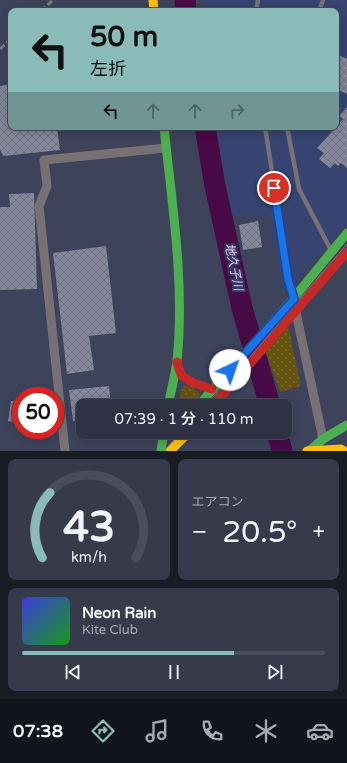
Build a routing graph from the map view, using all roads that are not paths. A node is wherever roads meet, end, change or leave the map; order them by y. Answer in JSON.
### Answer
{"nodes":[{"id":1,"x":164,"y":130,"type":"edge"},
{"id":2,"x":265,"y":130,"type":"edge"},
{"id":3,"x":288,"y":130,"type":"edge"},
{"id":4,"x":166,"y":148,"type":"junction"},
{"id":5,"x":347,"y":233,"type":"edge"},
{"id":6,"x":331,"y":251,"type":"junction"},
{"id":7,"x":347,"y":252,"type":"edge"},
{"id":8,"x":294,"y":299,"type":"junction"},
{"id":9,"x":296,"y":311,"type":"junction"},
{"id":10,"x":177,"y":362,"type":"junction"},
{"id":11,"x":212,"y":389,"type":"junction"},
{"id":12,"x":169,"y":399,"type":"edge"},
{"id":13,"x":204,"y":399,"type":"edge"},
{"id":14,"x":219,"y":399,"type":"edge"},
{"id":15,"x":347,"y":425,"type":"edge"},
{"id":16,"x":163,"y":439,"type":"edge"},
{"id":17,"x":174,"y":439,"type":"edge"},
{"id":18,"x":182,"y":439,"type":"edge"},
{"id":19,"x":323,"y":439,"type":"junction"},
{"id":20,"x":344,"y":450,"type":"edge"},
{"id":21,"x":65,"y":451,"type":"edge"},
{"id":22,"x":161,"y":451,"type":"edge"},
{"id":23,"x":166,"y":451,"type":"edge"},
{"id":24,"x":170,"y":451,"type":"edge"},
{"id":25,"x":300,"y":451,"type":"edge"},
{"id":26,"x":309,"y":451,"type":"edge"}],
"edges":[{"from":1,"to":4,"type":"main road"},
{"from":2,"to":8,"type":"lane"},
{"from":3,"to":6,"type":"lane"},
{"from":4,"to":10,"type":"main road"},
{"from":4,"to":21,"type":"street"},
{"from":5,"to":6,"type":"main road"},
{"from":6,"to":8,"type":"main road"},
{"from":7,"to":9,"type":"main road"},
{"from":8,"to":9,"type":"street"},
{"from":8,"to":11,"type":"main road"},
{"from":9,"to":14,"type":"main road"},
{"from":9,"to":19,"type":"street"},
{"from":10,"to":11,"type":"main road"},
{"from":10,"to":12,"type":"main road"},
{"from":11,"to":13,"type":"main road"},
{"from":15,"to":19,"type":"main road"},
{"from":16,"to":22,"type":"main road"},
{"from":17,"to":23,"type":"main road"},
{"from":18,"to":24,"type":"main road"},
{"from":19,"to":26,"type":"main road"},
{"from":20,"to":26,"type":"main road"},
{"from":25,"to":26,"type":"main road"}]}
